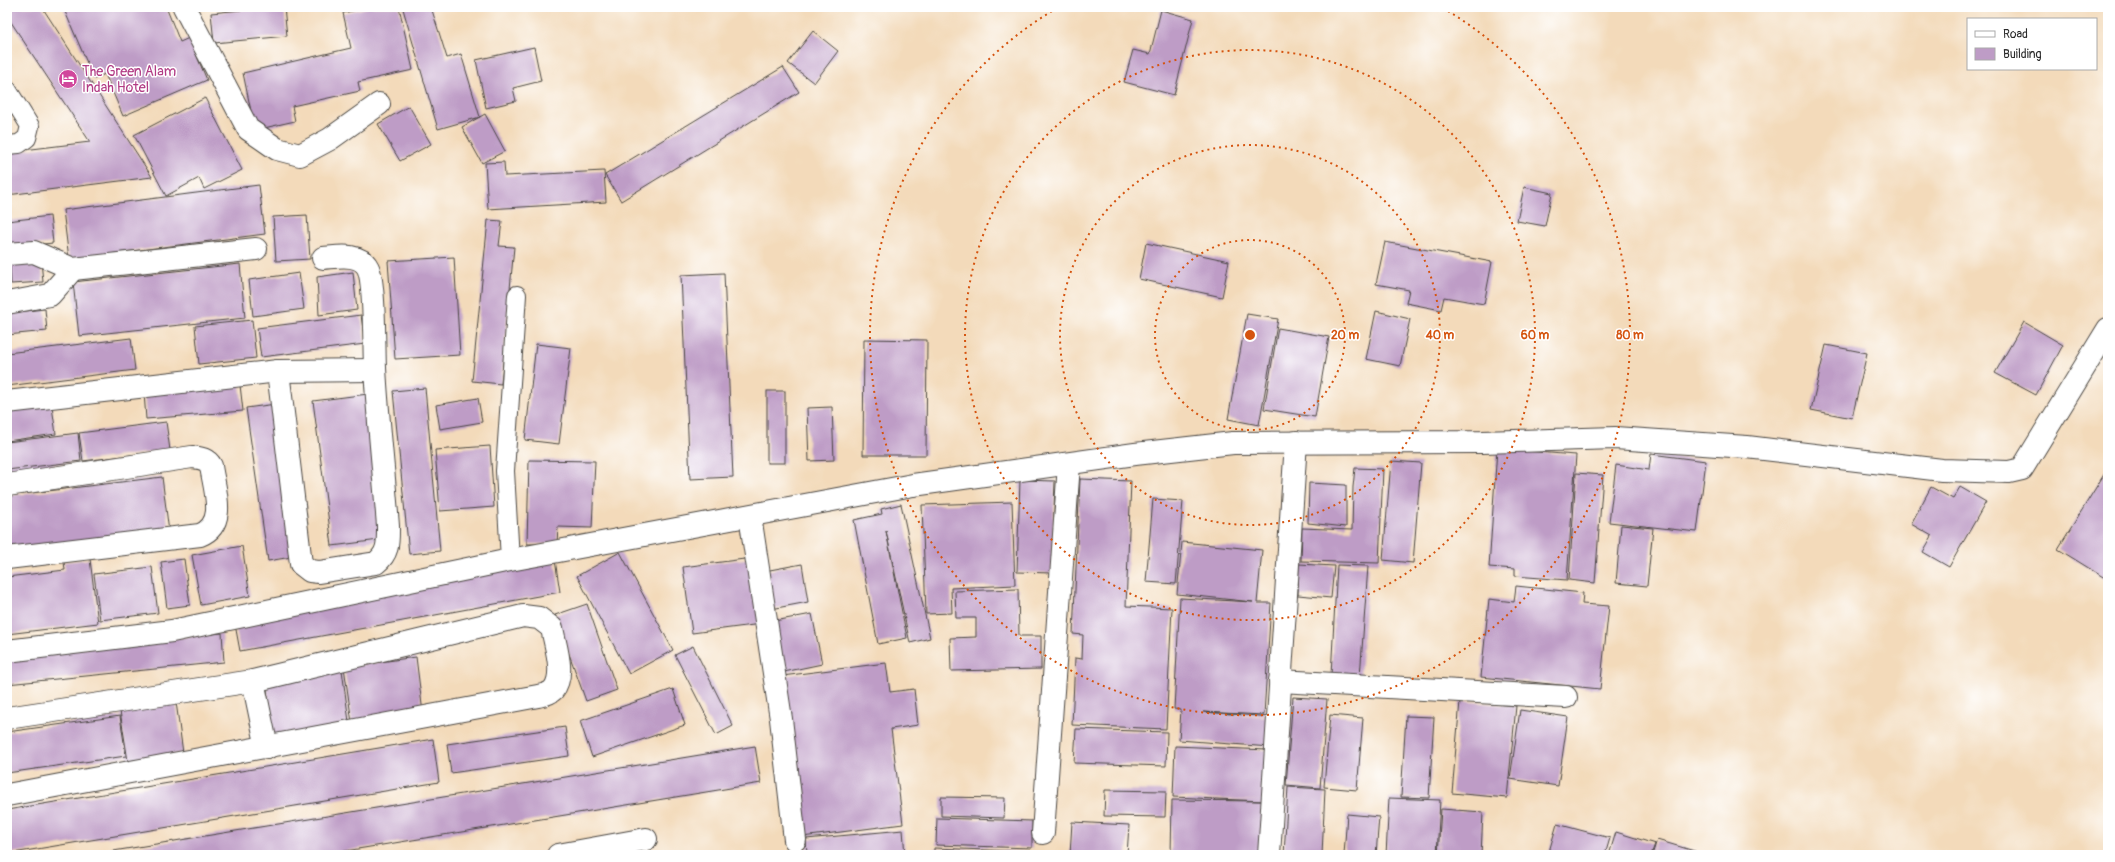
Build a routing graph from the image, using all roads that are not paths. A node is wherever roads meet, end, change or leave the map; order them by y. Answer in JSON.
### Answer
{"nodes":[{"id":1,"x":184,"y":7,"type":"edge"},
{"id":2,"x":7,"y":89,"type":"edge"},
{"id":3,"x":379,"y":104,"type":"dead end"},
{"id":4,"x":7,"y":146,"type":"edge"},
{"id":5,"x":256,"y":249,"type":"dead end"},
{"id":6,"x":7,"y":254,"type":"edge"},
{"id":7,"x":323,"y":258,"type":"dead end"},
{"id":8,"x":73,"y":269,"type":"junction"},
{"id":9,"x":517,"y":295,"type":"dead end"},
{"id":10,"x":7,"y":303,"type":"edge"},
{"id":11,"x":2108,"y":329,"type":"edge"},
{"id":12,"x":375,"y":370,"type":"junction"},
{"id":13,"x":278,"y":371,"type":"junction"},
{"id":14,"x":7,"y":402,"type":"edge"},
{"id":15,"x":1296,"y":442,"type":"junction"},
{"id":16,"x":1069,"y":464,"type":"junction"},
{"id":17,"x":7,"y":485,"type":"edge"},
{"id":18,"x":750,"y":516,"type":"junction"},
{"id":19,"x":7,"y":558,"type":"edge"},
{"id":20,"x":510,"y":560,"type":"junction"},
{"id":21,"x":7,"y":651,"type":"edge"},
{"id":22,"x":253,"y":681,"type":"junction"},
{"id":23,"x":1280,"y":681,"type":"junction"},
{"id":24,"x":1566,"y":697,"type":"dead end"},
{"id":25,"x":7,"y":718,"type":"edge"},
{"id":26,"x":267,"y":748,"type":"junction"},
{"id":27,"x":7,"y":795,"type":"edge"},
{"id":28,"x":1043,"y":833,"type":"dead end"},
{"id":29,"x":646,"y":839,"type":"dead end"},
{"id":30,"x":795,"y":840,"type":"dead end"},
{"id":31,"x":558,"y":855,"type":"edge"},
{"id":32,"x":1269,"y":855,"type":"edge"}],
"edges":[{"from":1,"to":3,"type":"street"},
{"from":2,"to":4,"type":"lane"},
{"from":5,"to":8,"type":"street"},
{"from":6,"to":8,"type":"street"},
{"from":7,"to":12,"type":"street"},
{"from":8,"to":10,"type":"street"},
{"from":9,"to":20,"type":"lane"},
{"from":11,"to":15,"type":"street"},
{"from":12,"to":13,"type":"street"},
{"from":12,"to":13,"type":"street"},
{"from":13,"to":14,"type":"street"},
{"from":15,"to":16,"type":"street"},
{"from":15,"to":23,"type":"street"},
{"from":16,"to":18,"type":"street"},
{"from":16,"to":28,"type":"street"},
{"from":17,"to":19,"type":"street"},
{"from":18,"to":20,"type":"street"},
{"from":18,"to":30,"type":"street"},
{"from":20,"to":21,"type":"street"},
{"from":22,"to":25,"type":"street"},
{"from":22,"to":26,"type":"street"},
{"from":22,"to":26,"type":"street"},
{"from":23,"to":24,"type":"street"},
{"from":23,"to":32,"type":"street"},
{"from":26,"to":27,"type":"street"},
{"from":29,"to":31,"type":"street"}]}
